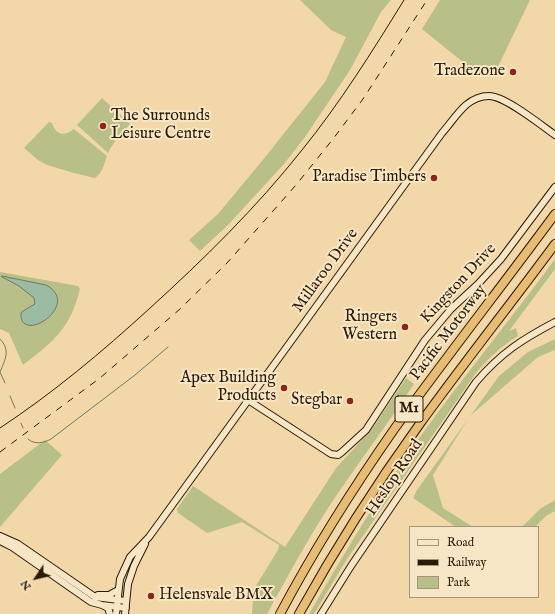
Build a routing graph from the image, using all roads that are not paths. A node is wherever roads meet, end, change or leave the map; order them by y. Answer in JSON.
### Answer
{"nodes":[{"id":1,"x":555,"y":135,"type":"edge"},
{"id":2,"x":555,"y":187,"type":"edge"},
{"id":3,"x":555,"y":214,"type":"edge"},
{"id":4,"x":555,"y":244,"type":"edge"},
{"id":5,"x":555,"y":322,"type":"edge"},
{"id":6,"x":248,"y":400,"type":"junction"},
{"id":7,"x":0,"y":536,"type":"edge"},
{"id":8,"x":149,"y":537,"type":"junction"},
{"id":9,"x":0,"y":541,"type":"edge"},
{"id":10,"x":62,"y":575,"type":"junction"},
{"id":11,"x":72,"y":588,"type":"junction"},
{"id":12,"x":118,"y":590,"type":"junction"},
{"id":13,"x":92,"y":596,"type":"junction"},
{"id":14,"x":126,"y":601,"type":"junction"},
{"id":15,"x":117,"y":603,"type":"junction"},
{"id":16,"x":102,"y":605,"type":"junction"},
{"id":17,"x":125,"y":611,"type":"edge"},
{"id":18,"x":110,"y":614,"type":"edge"},
{"id":19,"x":116,"y":614,"type":"edge"},
{"id":20,"x":280,"y":614,"type":"edge"},
{"id":21,"x":299,"y":614,"type":"edge"},
{"id":22,"x":321,"y":614,"type":"edge"}],
"edges":[{"from":1,"to":6,"type":"street","name":"Millaroo Drive"},
{"from":2,"to":6,"type":"street","name":"Kingston Drive"},
{"from":3,"to":20,"type":"highway","name":"Pacific Motorway","number":"M1"},
{"from":4,"to":21,"type":"highway","name":"Pacific Motorway","number":"M1"},
{"from":5,"to":22,"type":"street","name":"Heslop Road"},
{"from":6,"to":8,"type":"street","name":"Millaroo Drive"},
{"from":7,"to":10,"type":"street"},
{"from":8,"to":12,"type":"street","name":"Millaroo Drive"},
{"from":8,"to":14,"type":"street","name":"Millaroo Drive"},
{"from":9,"to":11,"type":"street"},
{"from":10,"to":11,"type":"street"},
{"from":10,"to":13,"type":"street"},
{"from":11,"to":16,"type":"street"},
{"from":12,"to":13,"type":"street"},
{"from":12,"to":15,"type":"street","name":"Millaroo Drive"},
{"from":13,"to":15,"type":"street"},
{"from":14,"to":15,"type":"street"},
{"from":14,"to":17,"type":"street","name":"Millaroo Drive"},
{"from":15,"to":16,"type":"street"},
{"from":15,"to":17,"type":"street"},
{"from":15,"to":19,"type":"street","name":"Millaroo Drive"},
{"from":16,"to":18,"type":"street"}]}
